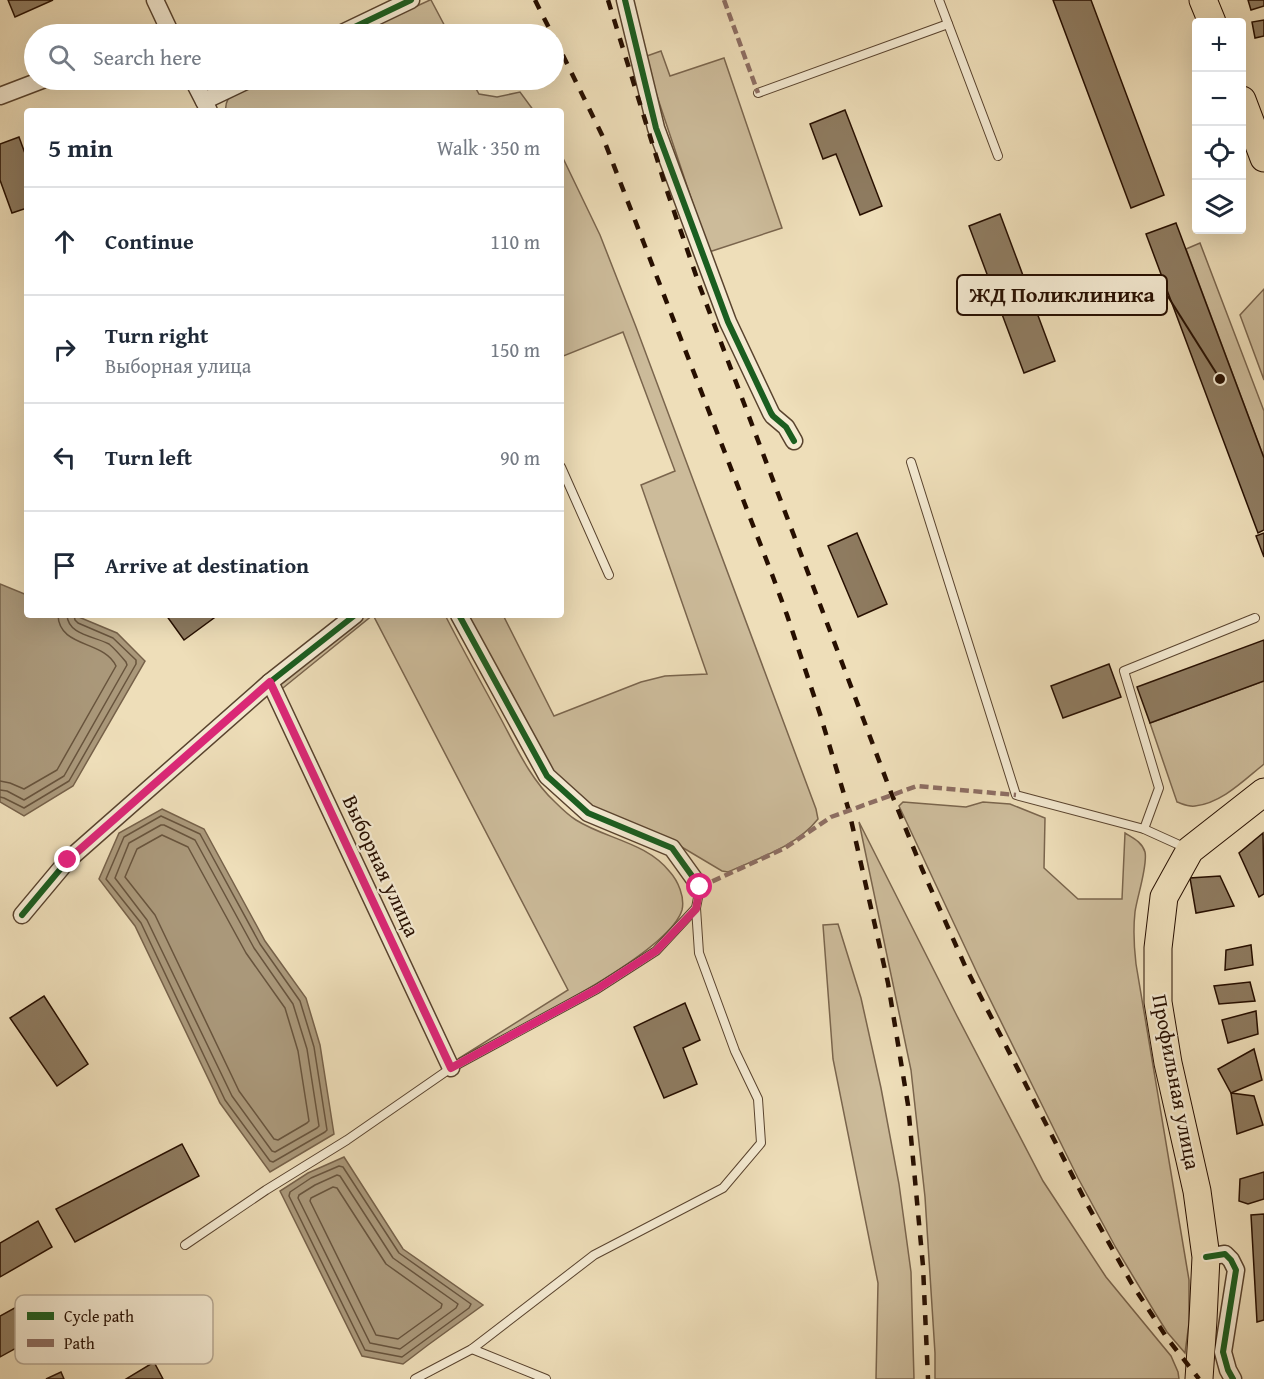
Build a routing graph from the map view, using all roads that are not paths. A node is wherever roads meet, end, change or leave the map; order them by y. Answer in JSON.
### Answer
{"nodes":[{"id":1,"x":155,"y":0,"type":"edge"},
{"id":2,"x":411,"y":0,"type":"edge"},
{"id":3,"x":625,"y":0,"type":"edge"},
{"id":4,"x":939,"y":0,"type":"edge"},
{"id":5,"x":1203,"y":0,"type":"edge"},
{"id":6,"x":1210,"y":18,"type":"edge"},
{"id":7,"x":163,"y":24,"type":"edge"},
{"id":8,"x":361,"y":24,"type":"edge"},
{"id":9,"x":948,"y":24,"type":"junction"},
{"id":10,"x":24,"y":87,"type":"edge"},
{"id":11,"x":199,"y":90,"type":"edge"},
{"id":12,"x":232,"y":90,"type":"edge"},
{"id":13,"x":758,"y":93,"type":"dead end"},
{"id":14,"x":0,"y":96,"type":"edge"},
{"id":15,"x":207,"y":106,"type":"edge"},
{"id":16,"x":1246,"y":110,"type":"edge"},
{"id":17,"x":1263,"y":153,"type":"edge"},
{"id":18,"x":998,"y":156,"type":"dead end"},
{"id":19,"x":794,"y":441,"type":"dead end"},
{"id":20,"x":911,"y":462,"type":"dead end"},
{"id":21,"x":564,"y":474,"type":"edge"},
{"id":22,"x":609,"y":575,"type":"dead end"},
{"id":23,"x":351,"y":618,"type":"edge"},
{"id":24,"x":461,"y":618,"type":"edge"},
{"id":25,"x":1255,"y":618,"type":"dead end"},
{"id":26,"x":270,"y":682,"type":"junction"},
{"id":27,"x":1264,"y":792,"type":"edge"},
{"id":28,"x":1144,"y":829,"type":"junction"},
{"id":29,"x":1190,"y":850,"type":"junction"},
{"id":30,"x":700,"y":887,"type":"joint"},
{"id":31,"x":696,"y":909,"type":"junction"},
{"id":32,"x":22,"y":915,"type":"dead end"},
{"id":33,"x":451,"y":1068,"type":"junction"},
{"id":34,"x":185,"y":1245,"type":"dead end"},
{"id":35,"x":1206,"y":1257,"type":"junction"},
{"id":36,"x":472,"y":1349,"type":"junction"},
{"id":37,"x":416,"y":1379,"type":"edge"},
{"id":38,"x":546,"y":1379,"type":"edge"},
{"id":39,"x":1199,"y":1379,"type":"edge"},
{"id":40,"x":1233,"y":1379,"type":"edge"}],
"edges":[{"from":1,"to":7,"type":"street"},
{"from":2,"to":8,"type":"street"},
{"from":3,"to":19,"type":"street"},
{"from":4,"to":9,"type":"lane"},
{"from":5,"to":6,"type":"main road"},
{"from":9,"to":13,"type":"lane"},
{"from":9,"to":18,"type":"lane"},
{"from":10,"to":14,"type":"street"},
{"from":11,"to":15,"type":"street"},
{"from":12,"to":15,"type":"street"},
{"from":16,"to":17,"type":"main road"},
{"from":20,"to":28,"type":"lane"},
{"from":21,"to":22,"type":"lane"},
{"from":23,"to":26,"type":"street"},
{"from":24,"to":30,"type":"street"},
{"from":25,"to":28,"type":"lane"},
{"from":26,"to":32,"type":"street"},
{"from":26,"to":33,"type":"street","name":"Выборная улица"},
{"from":27,"to":29,"type":"main road","name":"Профильная улица"},
{"from":28,"to":29,"type":"lane"},
{"from":29,"to":35,"type":"main road","name":"Профильная улица"},
{"from":30,"to":31,"type":"lane"},
{"from":31,"to":33,"type":"lane"},
{"from":31,"to":36,"type":"lane"},
{"from":33,"to":34,"type":"lane"},
{"from":35,"to":39,"type":"main road","name":"Профильная улица"},
{"from":35,"to":40,"type":"street"},
{"from":36,"to":37,"type":"lane"},
{"from":36,"to":38,"type":"lane"}]}
